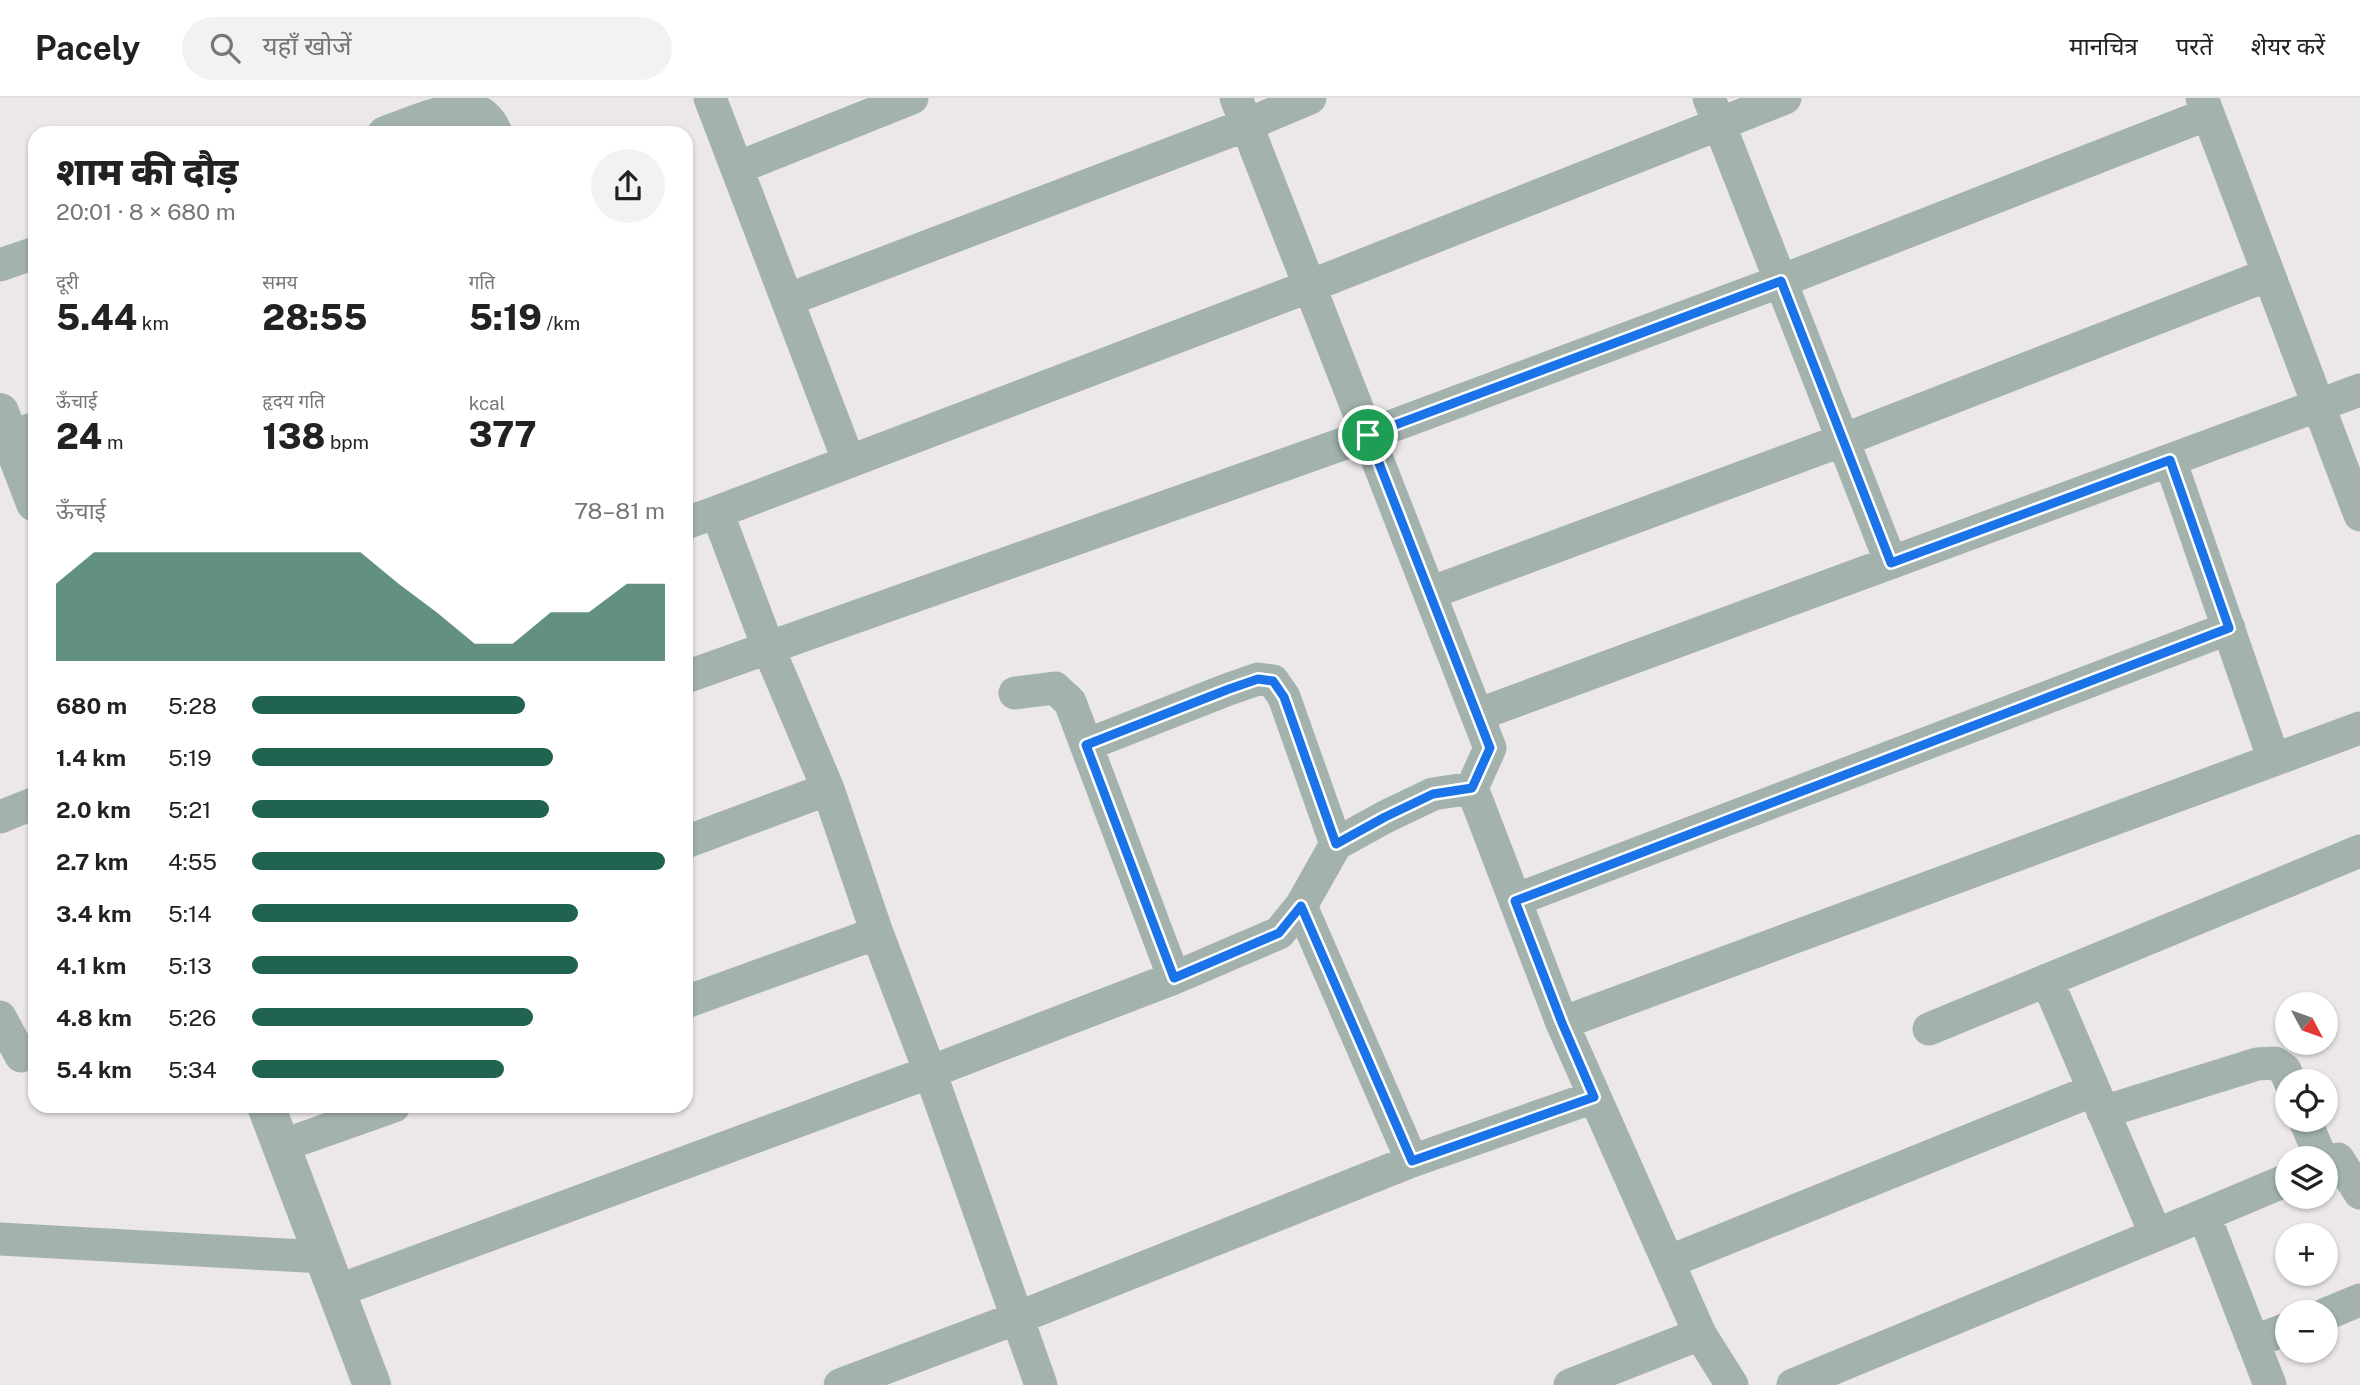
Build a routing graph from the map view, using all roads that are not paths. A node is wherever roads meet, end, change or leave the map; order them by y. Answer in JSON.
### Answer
{"nodes":[{"id":1,"x":710,"y":98,"type":"edge"},
{"id":2,"x":912,"y":98,"type":"edge"},
{"id":3,"x":1310,"y":98,"type":"edge"},
{"id":4,"x":1785,"y":98,"type":"edge"},
{"id":5,"x":2205,"y":106,"type":"edge"},
{"id":6,"x":1241,"y":111,"type":"edge"},
{"id":7,"x":1714,"y":111,"type":"edge"},
{"id":8,"x":404,"y":126,"type":"edge"},
{"id":9,"x":493,"y":126,"type":"edge"},
{"id":10,"x":737,"y":168,"type":"junction"},
{"id":11,"x":28,"y":255,"type":"edge"},
{"id":12,"x":0,"y":265,"type":"edge"},
{"id":13,"x":2270,"y":278,"type":"junction"},
{"id":14,"x":1781,"y":281,"type":"junction"},
{"id":15,"x":1310,"y":286,"type":"junction"},
{"id":16,"x":787,"y":300,"type":"junction"},
{"id":17,"x":2360,"y":390,"type":"edge"},
{"id":18,"x":2319,"y":406,"type":"junction"},
{"id":19,"x":15,"y":426,"type":"edge"},
{"id":20,"x":1368,"y":435,"type":"junction"},
{"id":21,"x":1843,"y":440,"type":"junction"},
{"id":22,"x":2170,"y":460,"type":"junction"},
{"id":23,"x":849,"y":462,"type":"junction"},
{"id":24,"x":28,"y":476,"type":"edge"},
{"id":25,"x":2360,"y":515,"type":"edge"},
{"id":26,"x":701,"y":517,"type":"edge"},
{"id":27,"x":1891,"y":563,"type":"junction"},
{"id":28,"x":1430,"y":593,"type":"junction"},
{"id":29,"x":2229,"y":628,"type":"junction"},
{"id":30,"x":768,"y":647,"type":"junction"},
{"id":31,"x":693,"y":674,"type":"edge"},
{"id":32,"x":1015,"y":693,"type":"dead end"},
{"id":33,"x":1477,"y":715,"type":"junction"},
{"id":34,"x":2360,"y":728,"type":"edge"},
{"id":35,"x":1086,"y":745,"type":"junction"},
{"id":36,"x":2274,"y":760,"type":"junction"},
{"id":37,"x":1472,"y":788,"type":"junction"},
{"id":38,"x":828,"y":789,"type":"junction"},
{"id":39,"x":28,"y":806,"type":"edge"},
{"id":40,"x":0,"y":817,"type":"edge"},
{"id":41,"x":693,"y":839,"type":"edge"},
{"id":42,"x":1336,"y":844,"type":"junction"},
{"id":43,"x":2360,"y":851,"type":"edge"},
{"id":44,"x":1515,"y":901,"type":"junction"},
{"id":45,"x":1301,"y":906,"type":"junction"},
{"id":46,"x":877,"y":933,"type":"junction"},
{"id":47,"x":1174,"y":978,"type":"junction"},
{"id":48,"x":2047,"y":981,"type":"junction"},
{"id":49,"x":693,"y":999,"type":"edge"},
{"id":50,"x":0,"y":1017,"type":"edge"},
{"id":51,"x":1562,"y":1023,"type":"junction"},
{"id":52,"x":1929,"y":1029,"type":"dead end"},
{"id":53,"x":19,"y":1056,"type":"edge"},
{"id":54,"x":2284,"y":1069,"type":"edge"},
{"id":55,"x":929,"y":1072,"type":"junction"},
{"id":56,"x":1594,"y":1097,"type":"junction"},
{"id":57,"x":2098,"y":1101,"type":"junction"},
{"id":58,"x":269,"y":1113,"type":"edge"},
{"id":59,"x":374,"y":1113,"type":"edge"},
{"id":60,"x":2315,"y":1132,"type":"edge"},
{"id":61,"x":281,"y":1146,"type":"junction"},
{"id":62,"x":2326,"y":1146,"type":"edge"},
{"id":63,"x":1412,"y":1161,"type":"junction"},
{"id":64,"x":2338,"y":1161,"type":"edge"},
{"id":65,"x":2275,"y":1185,"type":"edge"},
{"id":66,"x":2360,"y":1193,"type":"edge"},
{"id":67,"x":2204,"y":1215,"type":"junction"},
{"id":68,"x":2156,"y":1235,"type":"junction"},
{"id":69,"x":0,"y":1238,"type":"edge"},
{"id":70,"x":1668,"y":1262,"type":"junction"},
{"id":71,"x":330,"y":1274,"type":"junction"},
{"id":72,"x":2360,"y":1300,"type":"edge"},
{"id":73,"x":2338,"y":1309,"type":"edge"},
{"id":74,"x":1017,"y":1318,"type":"junction"},
{"id":75,"x":1700,"y":1334,"type":"junction"},
{"id":76,"x":2275,"y":1334,"type":"edge"},
{"id":77,"x":2253,"y":1342,"type":"junction"},
{"id":78,"x":372,"y":1385,"type":"edge"},
{"id":79,"x":840,"y":1385,"type":"edge"},
{"id":80,"x":1041,"y":1385,"type":"edge"},
{"id":81,"x":1570,"y":1385,"type":"edge"},
{"id":82,"x":1732,"y":1385,"type":"edge"},
{"id":83,"x":1793,"y":1385,"type":"edge"},
{"id":84,"x":2270,"y":1385,"type":"edge"}],
"edges":[{"from":1,"to":10,"type":"street"},
{"from":2,"to":10,"type":"street"},
{"from":3,"to":6,"type":"street"},
{"from":4,"to":7,"type":"street"},
{"from":5,"to":13,"type":"street"},
{"from":5,"to":14,"type":"street"},
{"from":6,"to":15,"type":"street"},
{"from":6,"to":16,"type":"street"},
{"from":7,"to":14,"type":"street"},
{"from":7,"to":15,"type":"street"},
{"from":8,"to":9,"type":"street"},
{"from":10,"to":16,"type":"street"},
{"from":11,"to":12,"type":"street"},
{"from":13,"to":18,"type":"street"},
{"from":13,"to":21,"type":"street"},
{"from":14,"to":20,"type":"street"},
{"from":14,"to":21,"type":"street"},
{"from":15,"to":20,"type":"street"},
{"from":15,"to":23,"type":"street"},
{"from":16,"to":23,"type":"street"},
{"from":17,"to":18,"type":"street"},
{"from":18,"to":22,"type":"street"},
{"from":18,"to":25,"type":"street"},
{"from":19,"to":24,"type":"street"},
{"from":20,"to":28,"type":"street"},
{"from":20,"to":30,"type":"street"},
{"from":21,"to":27,"type":"street"},
{"from":21,"to":28,"type":"street"},
{"from":22,"to":27,"type":"street"},
{"from":22,"to":29,"type":"street"},
{"from":23,"to":26,"type":"street"},
{"from":26,"to":30,"type":"street"},
{"from":27,"to":33,"type":"street"},
{"from":28,"to":33,"type":"street"},
{"from":29,"to":36,"type":"street"},
{"from":29,"to":44,"type":"street"},
{"from":30,"to":31,"type":"street"},
{"from":30,"to":38,"type":"street"},
{"from":32,"to":35,"type":"street"},
{"from":33,"to":37,"type":"street"},
{"from":34,"to":36,"type":"street"},
{"from":35,"to":42,"type":"street"},
{"from":35,"to":47,"type":"street"},
{"from":36,"to":51,"type":"street"},
{"from":37,"to":42,"type":"street"},
{"from":37,"to":44,"type":"street"},
{"from":38,"to":41,"type":"street"},
{"from":38,"to":46,"type":"street"},
{"from":39,"to":40,"type":"street"},
{"from":42,"to":45,"type":"street"},
{"from":43,"to":48,"type":"street"},
{"from":44,"to":51,"type":"street"},
{"from":45,"to":47,"type":"street"},
{"from":45,"to":63,"type":"street"},
{"from":46,"to":49,"type":"street"},
{"from":46,"to":55,"type":"street"},
{"from":47,"to":55,"type":"street"},
{"from":48,"to":52,"type":"street"},
{"from":48,"to":57,"type":"street"},
{"from":50,"to":53,"type":"street"},
{"from":51,"to":56,"type":"street"},
{"from":54,"to":57,"type":"street"},
{"from":55,"to":71,"type":"street"},
{"from":55,"to":74,"type":"street"},
{"from":56,"to":63,"type":"street"},
{"from":56,"to":70,"type":"street"},
{"from":57,"to":68,"type":"street"},
{"from":57,"to":70,"type":"street"},
{"from":58,"to":61,"type":"street"},
{"from":59,"to":61,"type":"street"},
{"from":60,"to":62,"type":"street"},
{"from":61,"to":71,"type":"street"},
{"from":63,"to":74,"type":"street"},
{"from":64,"to":66,"type":"street"},
{"from":65,"to":67,"type":"street"},
{"from":67,"to":68,"type":"street"},
{"from":67,"to":77,"type":"street"},
{"from":68,"to":83,"type":"street"},
{"from":69,"to":71,"type":"street"},
{"from":70,"to":75,"type":"street"},
{"from":71,"to":78,"type":"street"},
{"from":72,"to":73,"type":"street"},
{"from":74,"to":79,"type":"street"},
{"from":74,"to":80,"type":"street"},
{"from":75,"to":81,"type":"street"},
{"from":75,"to":82,"type":"street"},
{"from":76,"to":77,"type":"street"},
{"from":77,"to":84,"type":"street"}]}
